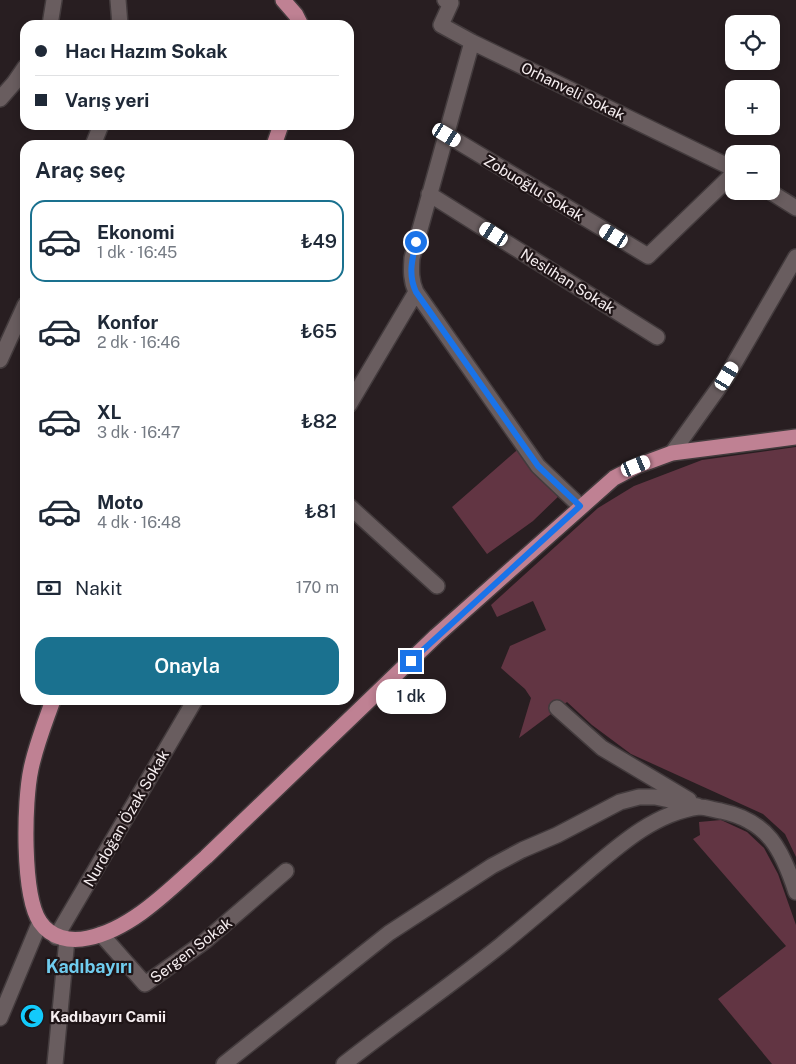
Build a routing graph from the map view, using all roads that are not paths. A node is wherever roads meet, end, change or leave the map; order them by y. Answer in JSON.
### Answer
{"nodes":[{"id":1,"x":54,"y":0,"type":"edge"},
{"id":2,"x":118,"y":0,"type":"edge"},
{"id":3,"x":283,"y":0,"type":"edge"},
{"id":4,"x":445,"y":0,"type":"edge"},
{"id":5,"x":51,"y":20,"type":"edge"},
{"id":6,"x":120,"y":20,"type":"edge"},
{"id":7,"x":298,"y":20,"type":"edge"},
{"id":8,"x":472,"y":42,"type":"junction"},
{"id":9,"x":20,"y":75,"type":"edge"},
{"id":10,"x":0,"y":99,"type":"edge"},
{"id":11,"x":447,"y":135,"type":"junction"},
{"id":12,"x":725,"y":167,"type":"edge"},
{"id":13,"x":725,"y":180,"type":"edge"},
{"id":14,"x":429,"y":194,"type":"junction"},
{"id":15,"x":780,"y":198,"type":"edge"},
{"id":16,"x":796,"y":208,"type":"edge"},
{"id":17,"x":796,"y":257,"type":"edge"},
{"id":18,"x":416,"y":292,"type":"junction"},
{"id":19,"x":20,"y":316,"type":"edge"},
{"id":20,"x":657,"y":337,"type":"dead end"},
{"id":21,"x":0,"y":360,"type":"edge"},
{"id":22,"x":354,"y":397,"type":"edge"},
{"id":23,"x":796,"y":438,"type":"edge"},
{"id":24,"x":672,"y":453,"type":"junction"},
{"id":25,"x":580,"y":506,"type":"junction"},
{"id":26,"x":354,"y":511,"type":"edge"},
{"id":27,"x":437,"y":586,"type":"dead end"},
{"id":28,"x":51,"y":705,"type":"edge"},
{"id":29,"x":192,"y":705,"type":"edge"},
{"id":30,"x":557,"y":708,"type":"dead end"},
{"id":31,"x":701,"y":807,"type":"junction"},
{"id":32,"x":286,"y":870,"type":"dead end"},
{"id":33,"x":796,"y":892,"type":"edge"},
{"id":34,"x":40,"y":922,"type":"junction"},
{"id":35,"x":101,"y":934,"type":"junction"},
{"id":36,"x":62,"y":938,"type":"junction"},
{"id":37,"x":0,"y":1018,"type":"edge"},
{"id":38,"x":55,"y":1064,"type":"edge"},
{"id":39,"x":224,"y":1064,"type":"edge"},
{"id":40,"x":344,"y":1064,"type":"edge"}],
"edges":[{"from":1,"to":5,"type":"street"},
{"from":2,"to":6,"type":"street"},
{"from":3,"to":7,"type":"main road"},
{"from":4,"to":8,"type":"street","name":"Orhanveli Sokak"},
{"from":8,"to":11,"type":"street"},
{"from":8,"to":12,"type":"street","name":"Orhanveli Sokak"},
{"from":9,"to":10,"type":"street"},
{"from":11,"to":13,"type":"street","name":"Zobuoğlu Sokak"},
{"from":11,"to":14,"type":"street"},
{"from":14,"to":18,"type":"street"},
{"from":14,"to":20,"type":"street","name":"Neslihan Sokak"},
{"from":15,"to":16,"type":"street"},
{"from":17,"to":24,"type":"street"},
{"from":18,"to":22,"type":"street"},
{"from":18,"to":25,"type":"street"},
{"from":19,"to":21,"type":"street"},
{"from":23,"to":24,"type":"main road"},
{"from":24,"to":25,"type":"main road"},
{"from":25,"to":35,"type":"main road"},
{"from":26,"to":27,"type":"street"},
{"from":28,"to":34,"type":"main road"},
{"from":29,"to":36,"type":"street","name":"Nurdoğan Özak Sokak"},
{"from":30,"to":31,"type":"street"},
{"from":31,"to":33,"type":"street"},
{"from":31,"to":39,"type":"street"},
{"from":31,"to":40,"type":"street"},
{"from":32,"to":35,"type":"street","name":"Sergen Sokak"},
{"from":34,"to":36,"type":"main road"},
{"from":34,"to":37,"type":"street"},
{"from":35,"to":36,"type":"main road"},
{"from":36,"to":38,"type":"street"}]}
